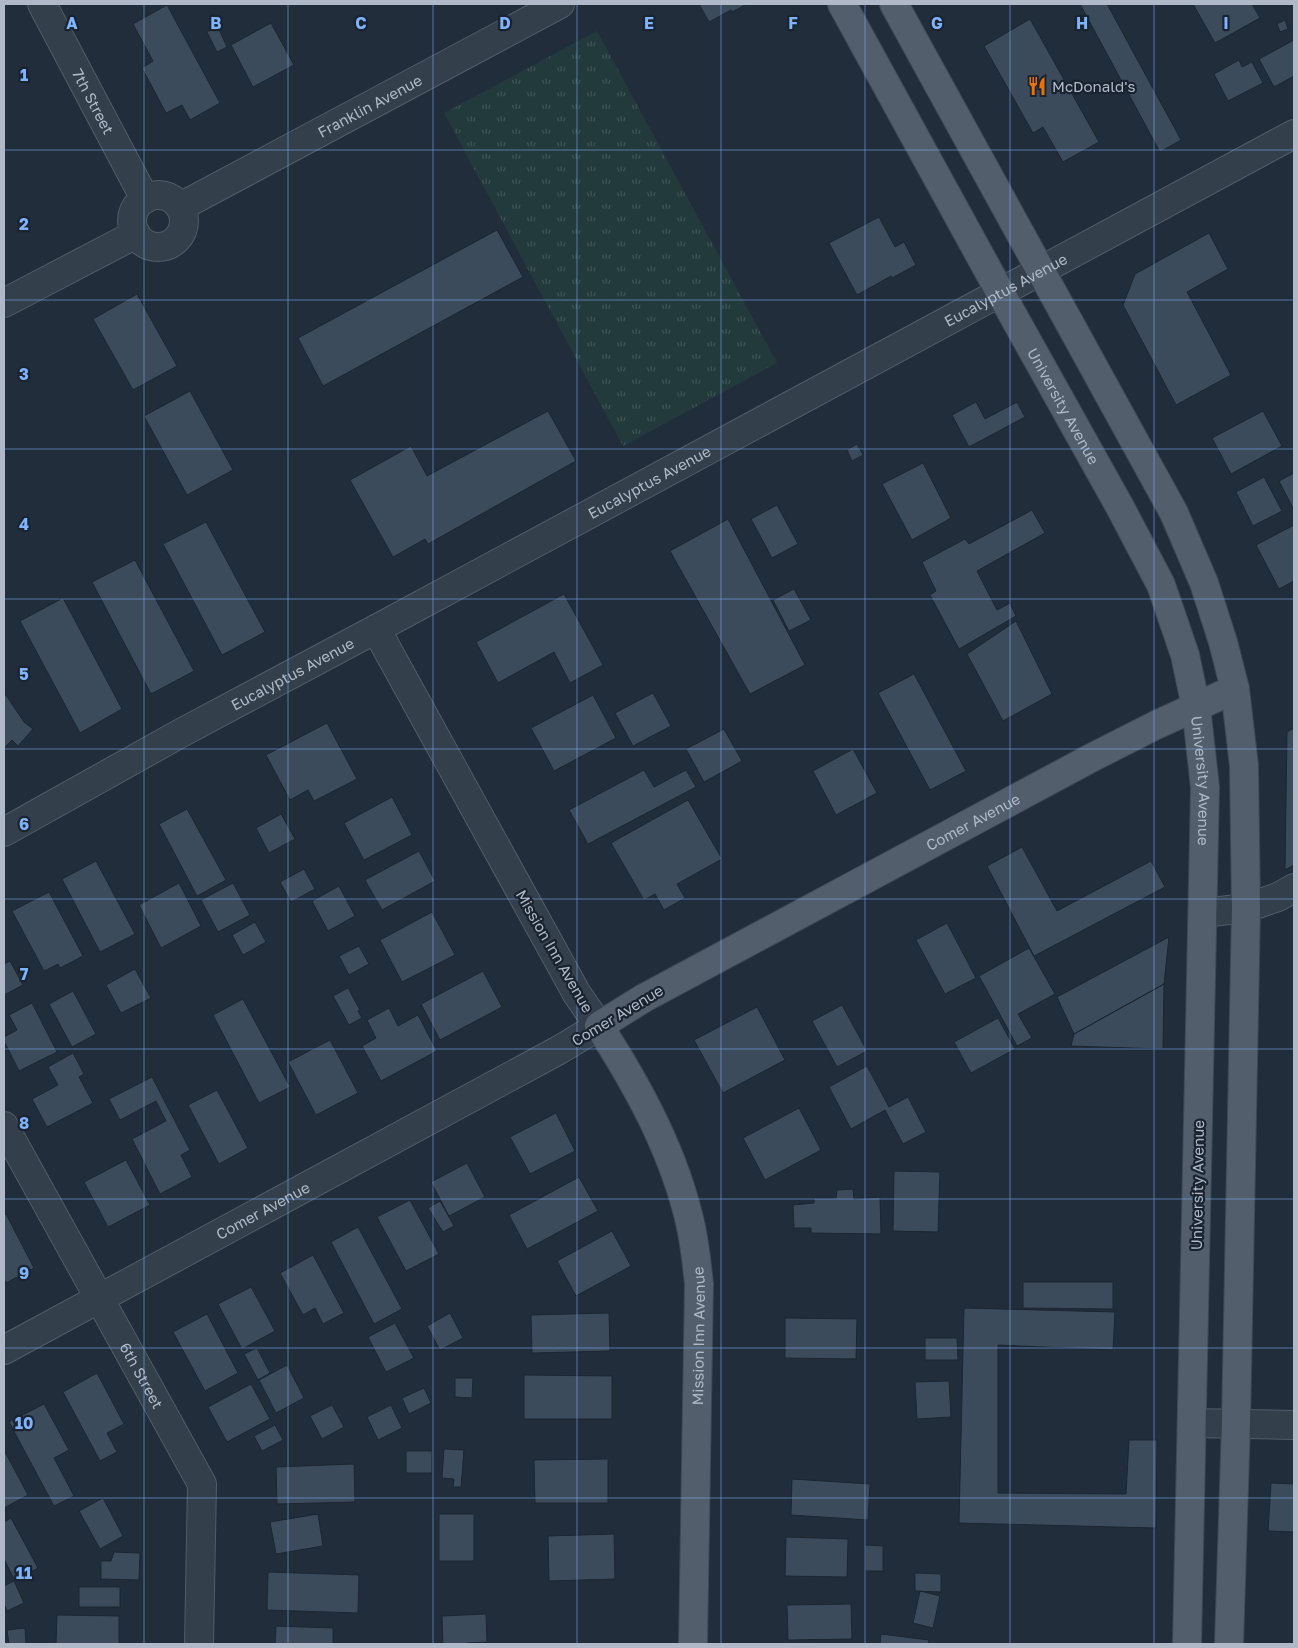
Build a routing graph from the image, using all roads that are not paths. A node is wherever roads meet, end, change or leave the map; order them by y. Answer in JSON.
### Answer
{"nodes":[{"id":1,"x":42,"y":4,"type":"edge"},
{"id":2,"x":560,"y":4,"type":"edge"},
{"id":3,"x":842,"y":4,"type":"edge"},
{"id":4,"x":894,"y":4,"type":"edge"},
{"id":5,"x":1294,"y":134,"type":"edge"},
{"id":6,"x":146,"y":199,"type":"junction"},
{"id":7,"x":180,"y":208,"type":"junction"},
{"id":8,"x":136,"y":234,"type":"junction"},
{"id":9,"x":1041,"y":269,"type":"junction"},
{"id":10,"x":1000,"y":292,"type":"junction"},
{"id":11,"x":4,"y":303,"type":"edge"},
{"id":12,"x":376,"y":629,"type":"junction"},
{"id":13,"x":1235,"y":689,"type":"junction"},
{"id":14,"x":1196,"y":707,"type":"junction"},
{"id":15,"x":4,"y":832,"type":"edge"},
{"id":16,"x":1294,"y":888,"type":"edge"},
{"id":17,"x":1246,"y":908,"type":"junction"},
{"id":18,"x":1203,"y":913,"type":"junction"},
{"id":19,"x":599,"y":1026,"type":"junction"},
{"id":20,"x":4,"y":1126,"type":"edge"},
{"id":21,"x":99,"y":1298,"type":"junction"},
{"id":22,"x":4,"y":1350,"type":"edge"},
{"id":23,"x":1192,"y":1423,"type":"junction"},
{"id":24,"x":1236,"y":1423,"type":"junction"},
{"id":25,"x":1294,"y":1425,"type":"edge"},
{"id":26,"x":199,"y":1644,"type":"edge"},
{"id":27,"x":693,"y":1644,"type":"edge"},
{"id":28,"x":1187,"y":1644,"type":"edge"},
{"id":29,"x":1229,"y":1644,"type":"edge"}],
"edges":[{"from":1,"to":6,"type":"street","name":"7th Street"},
{"from":2,"to":7,"type":"street","name":"Franklin Avenue"},
{"from":3,"to":10,"type":"main road","name":"University Avenue"},
{"from":4,"to":9,"type":"main road"},
{"from":5,"to":9,"type":"street","name":"Eucalyptus Avenue"},
{"from":6,"to":7,"type":"street"},
{"from":6,"to":8,"type":"street"},
{"from":7,"to":8,"type":"street"},
{"from":8,"to":11,"type":"street"},
{"from":9,"to":10,"type":"street","name":"Eucalyptus Avenue"},
{"from":9,"to":13,"type":"main road"},
{"from":10,"to":12,"type":"street","name":"Eucalyptus Avenue"},
{"from":10,"to":14,"type":"main road","name":"University Avenue"},
{"from":12,"to":15,"type":"street","name":"Eucalyptus Avenue"},
{"from":12,"to":19,"type":"street","name":"Mission Inn Avenue"},
{"from":13,"to":14,"type":"main road","name":"Comer Avenue"},
{"from":13,"to":17,"type":"main road"},
{"from":14,"to":18,"type":"main road","name":"University Avenue"},
{"from":14,"to":19,"type":"main road","name":"Comer Avenue"},
{"from":16,"to":17,"type":"street"},
{"from":17,"to":18,"type":"street"},
{"from":17,"to":24,"type":"main road"},
{"from":18,"to":23,"type":"main road","name":"University Avenue"},
{"from":19,"to":21,"type":"street","name":"Comer Avenue"},
{"from":19,"to":27,"type":"main road","name":"Mission Inn Avenue"},
{"from":20,"to":21,"type":"street","name":"6th Street"},
{"from":21,"to":22,"type":"street","name":"Comer Avenue"},
{"from":21,"to":26,"type":"street","name":"6th Street"},
{"from":23,"to":24,"type":"street"},
{"from":23,"to":28,"type":"main road","name":"University Avenue"},
{"from":24,"to":25,"type":"street"},
{"from":24,"to":29,"type":"main road"}]}
